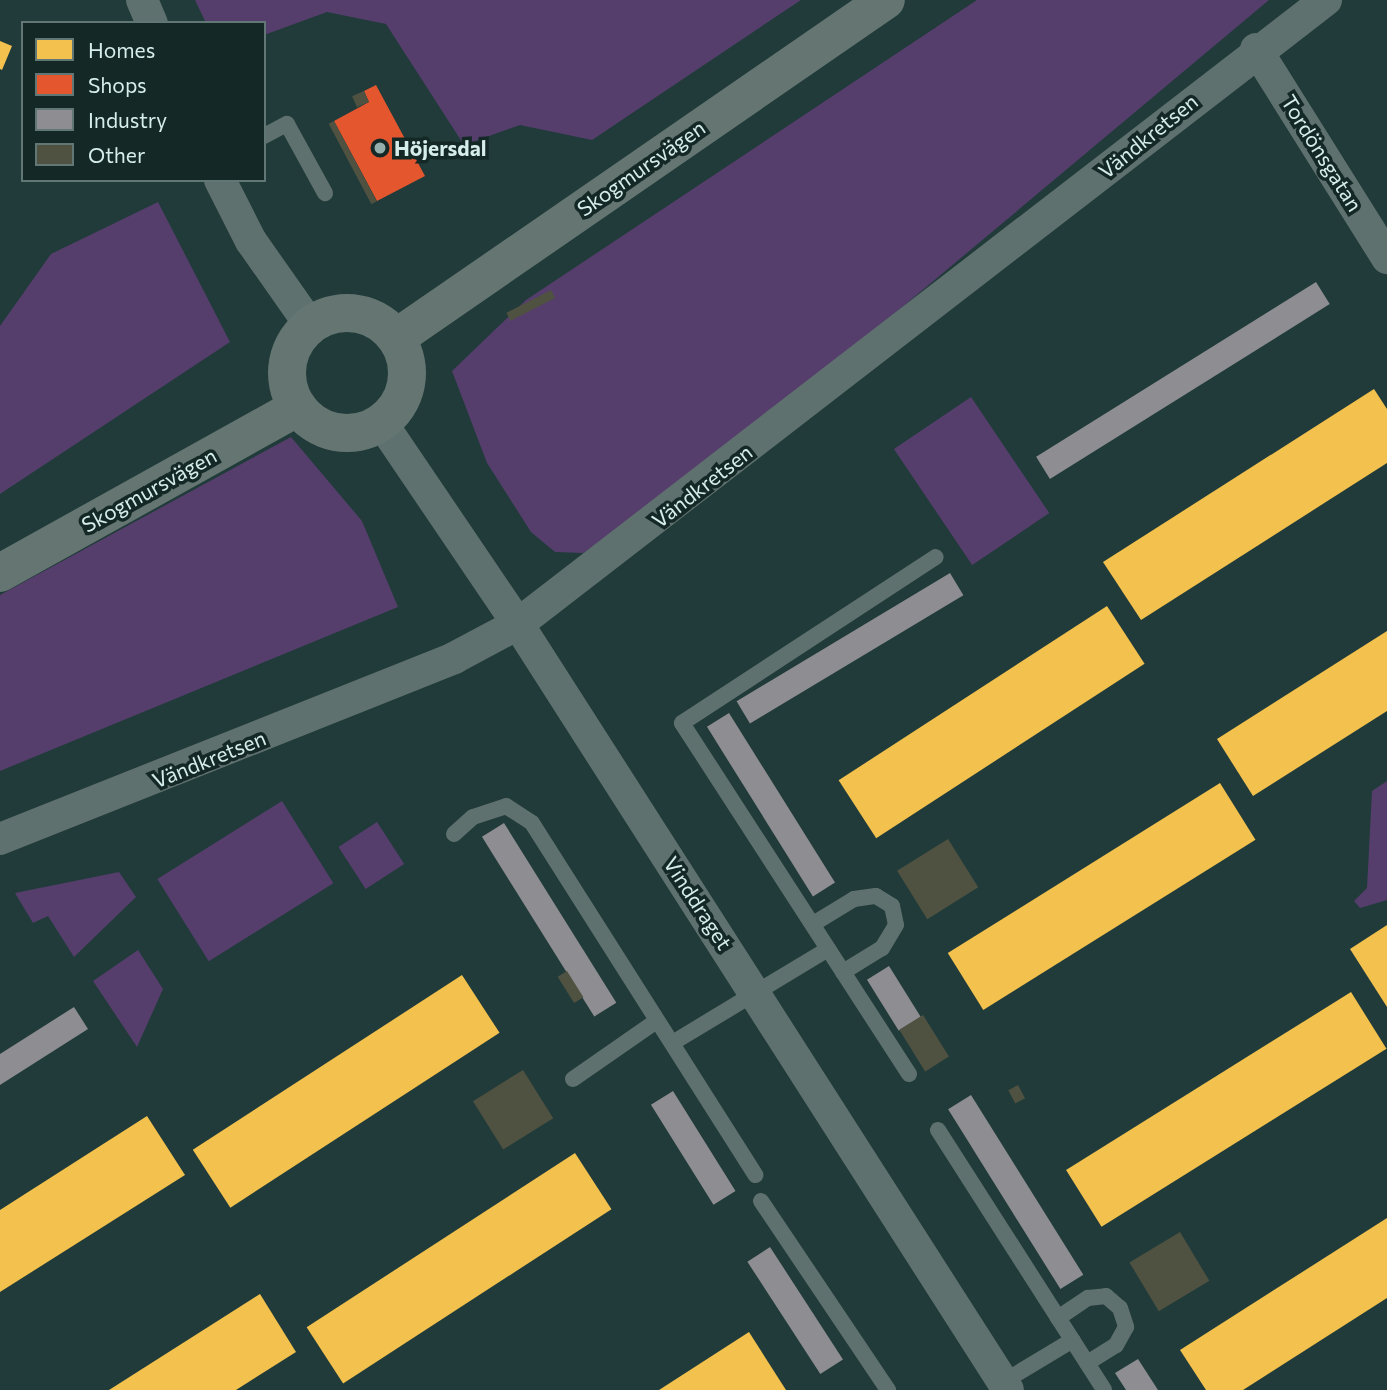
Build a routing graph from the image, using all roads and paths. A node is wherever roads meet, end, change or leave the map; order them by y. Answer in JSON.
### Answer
{"nodes":[{"id":1,"x":142,"y":0,"type":"edge"},
{"id":2,"x":886,"y":0,"type":"edge"},
{"id":3,"x":1326,"y":0,"type":"edge"},
{"id":4,"x":151,"y":21,"type":"edge"},
{"id":5,"x":1256,"y":49,"type":"junction"},
{"id":6,"x":266,"y":135,"type":"edge"},
{"id":7,"x":221,"y":182,"type":"edge"},
{"id":8,"x":325,"y":193,"type":"dead end"},
{"id":9,"x":1387,"y":258,"type":"edge"},
{"id":10,"x":310,"y":325,"type":"junction"},
{"id":11,"x":396,"y":338,"type":"junction"},
{"id":12,"x":298,"y":407,"type":"junction"},
{"id":13,"x":381,"y":422,"type":"junction"},
{"id":14,"x":936,"y":557,"type":"dead end"},
{"id":15,"x":0,"y":573,"type":"edge"},
{"id":16,"x":518,"y":624,"type":"junction"},
{"id":17,"x":454,"y":834,"type":"dead end"},
{"id":18,"x":0,"y":839,"type":"edge"},
{"id":19,"x":813,"y":925,"type":"junction"},
{"id":20,"x":828,"y":949,"type":"junction"},
{"id":21,"x":843,"y":972,"type":"junction"},
{"id":22,"x":757,"y":995,"type":"junction"},
{"id":23,"x":655,"y":1022,"type":"junction"},
{"id":24,"x":674,"y":1042,"type":"junction"},
{"id":25,"x":909,"y":1074,"type":"dead end"},
{"id":26,"x":573,"y":1079,"type":"dead end"},
{"id":27,"x":938,"y":1130,"type":"dead end"},
{"id":28,"x":755,"y":1175,"type":"dead end"},
{"id":29,"x":761,"y":1202,"type":"dead end"},
{"id":30,"x":1058,"y":1318,"type":"junction"},
{"id":31,"x":1073,"y":1340,"type":"junction"},
{"id":32,"x":1087,"y":1363,"type":"junction"},
{"id":33,"x":1000,"y":1387,"type":"edge"},
{"id":34,"x":888,"y":1390,"type":"edge"},
{"id":35,"x":1104,"y":1390,"type":"edge"}],
"edges":[{"from":1,"to":4,"type":"street"},
{"from":2,"to":11,"type":"street","name":"Skogmursvägen"},
{"from":3,"to":5,"type":"street","name":"Vändkretsen"},
{"from":5,"to":9,"type":"street","name":"Tordönsgatan"},
{"from":5,"to":16,"type":"street","name":"Vändkretsen"},
{"from":6,"to":8,"type":"lane"},
{"from":7,"to":10,"type":"street"},
{"from":10,"to":11,"type":"street"},
{"from":10,"to":12,"type":"street"},
{"from":11,"to":13,"type":"street"},
{"from":12,"to":13,"type":"street"},
{"from":12,"to":15,"type":"street","name":"Skogmursvägen"},
{"from":13,"to":16,"type":"street","name":"Vinddraget"},
{"from":14,"to":19,"type":"lane"},
{"from":16,"to":18,"type":"street","name":"Vändkretsen"},
{"from":16,"to":22,"type":"street","name":"Vinddraget"},
{"from":17,"to":23,"type":"lane"},
{"from":19,"to":20,"type":"lane"},
{"from":19,"to":21,"type":"lane"},
{"from":20,"to":21,"type":"lane"},
{"from":20,"to":22,"type":"lane"},
{"from":21,"to":25,"type":"lane"},
{"from":22,"to":24,"type":"lane"},
{"from":22,"to":33,"type":"street","name":"Vinddraget"},
{"from":23,"to":24,"type":"lane"},
{"from":23,"to":26,"type":"lane"},
{"from":24,"to":28,"type":"lane"},
{"from":27,"to":30,"type":"lane"},
{"from":29,"to":34,"type":"lane"},
{"from":30,"to":31,"type":"lane"},
{"from":30,"to":32,"type":"lane"},
{"from":31,"to":32,"type":"lane"},
{"from":31,"to":33,"type":"lane"},
{"from":32,"to":35,"type":"lane"}]}
